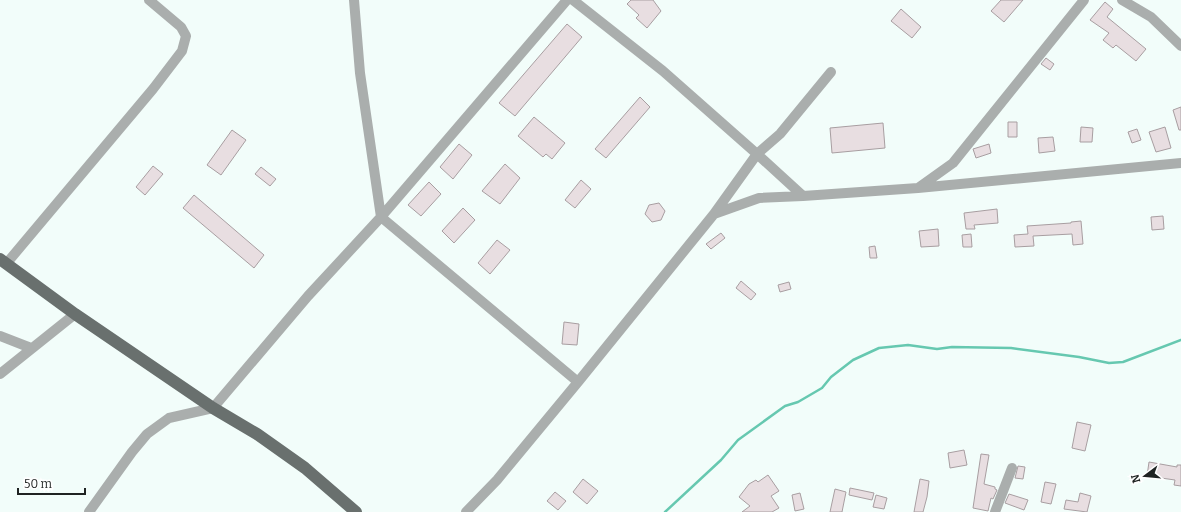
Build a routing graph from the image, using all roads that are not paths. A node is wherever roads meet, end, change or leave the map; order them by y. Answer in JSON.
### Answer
{"nodes":[{"id":1,"x":149,"y":0,"type":"edge"},
{"id":2,"x":354,"y":0,"type":"edge"},
{"id":3,"x":567,"y":0,"type":"edge"},
{"id":4,"x":573,"y":0,"type":"edge"},
{"id":5,"x":1084,"y":0,"type":"edge"},
{"id":6,"x":1122,"y":0,"type":"edge"},
{"id":7,"x":1181,"y":46,"type":"edge"},
{"id":8,"x":831,"y":72,"type":"dead end"},
{"id":9,"x":757,"y":154,"type":"junction"},
{"id":10,"x":1181,"y":163,"type":"edge"},
{"id":11,"x":918,"y":188,"type":"junction"},
{"id":12,"x":803,"y":196,"type":"junction"},
{"id":13,"x":714,"y":214,"type":"junction"},
{"id":14,"x":381,"y":217,"type":"junction"},
{"id":15,"x":3,"y":262,"type":"edge"},
{"id":16,"x":75,"y":314,"type":"junction"},
{"id":17,"x":0,"y":336,"type":"edge"},
{"id":18,"x":31,"y":348,"type":"junction"},
{"id":19,"x":0,"y":374,"type":"edge"},
{"id":20,"x":578,"y":382,"type":"junction"},
{"id":21,"x":213,"y":408,"type":"junction"},
{"id":22,"x":1012,"y":468,"type":"dead end"},
{"id":23,"x":89,"y":512,"type":"edge"},
{"id":24,"x":356,"y":512,"type":"edge"},
{"id":25,"x":466,"y":512,"type":"edge"},
{"id":26,"x":995,"y":512,"type":"edge"}],
"edges":[{"from":1,"to":15,"type":"street"},
{"from":2,"to":14,"type":"street"},
{"from":3,"to":14,"type":"street"},
{"from":4,"to":9,"type":"street"},
{"from":5,"to":11,"type":"street"},
{"from":6,"to":7,"type":"street"},
{"from":8,"to":9,"type":"street"},
{"from":9,"to":12,"type":"street"},
{"from":9,"to":13,"type":"street"},
{"from":10,"to":11,"type":"street"},
{"from":11,"to":12,"type":"street"},
{"from":12,"to":13,"type":"street"},
{"from":13,"to":20,"type":"street"},
{"from":14,"to":20,"type":"street"},
{"from":14,"to":21,"type":"street"},
{"from":15,"to":16,"type":"main road"},
{"from":16,"to":18,"type":"street"},
{"from":16,"to":21,"type":"main road"},
{"from":17,"to":18,"type":"street"},
{"from":18,"to":19,"type":"street"},
{"from":20,"to":25,"type":"street"},
{"from":21,"to":23,"type":"street"},
{"from":21,"to":24,"type":"main road"},
{"from":22,"to":26,"type":"street"}]}
